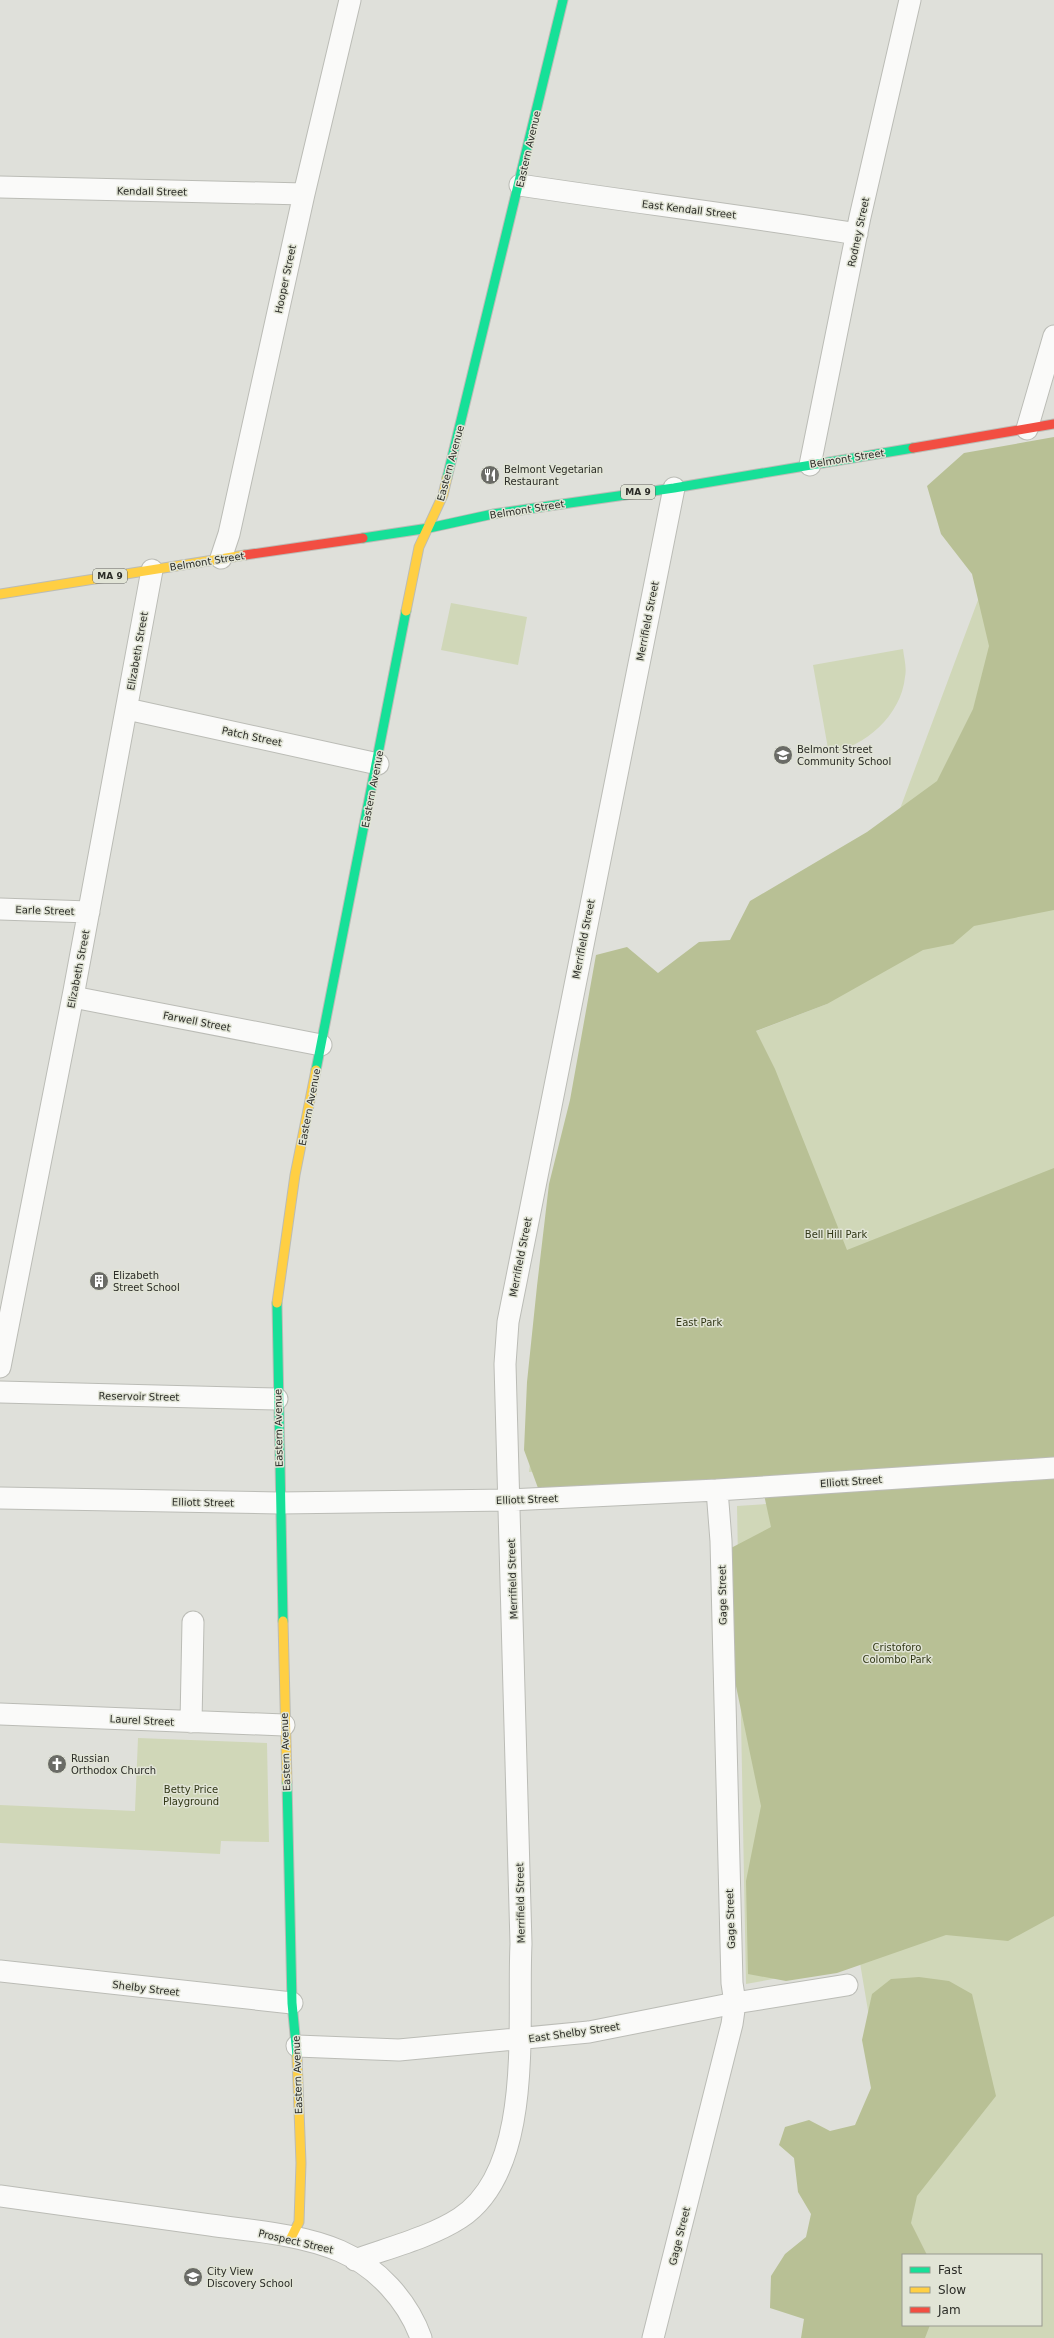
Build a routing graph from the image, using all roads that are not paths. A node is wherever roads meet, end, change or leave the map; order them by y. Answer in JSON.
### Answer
{"nodes":[{"id":1,"x":350,"y":0,"type":"edge"},
{"id":2,"x":563,"y":0,"type":"edge"},
{"id":3,"x":910,"y":0,"type":"edge"},
{"id":4,"x":520,"y":185,"type":"junction"},
{"id":5,"x":0,"y":187,"type":"edge"},
{"id":6,"x":304,"y":194,"type":"junction"},
{"id":7,"x":857,"y":234,"type":"junction"},
{"id":8,"x":1054,"y":336,"type":"edge"},
{"id":9,"x":1054,"y":424,"type":"edge"},
{"id":10,"x":1027,"y":429,"type":"junction"},
{"id":11,"x":810,"y":465,"type":"junction"},
{"id":12,"x":674,"y":488,"type":"junction"},
{"id":13,"x":429,"y":528,"type":"junction"},
{"id":14,"x":221,"y":558,"type":"junction"},
{"id":15,"x":152,"y":570,"type":"junction"},
{"id":16,"x":0,"y":594,"type":"edge"},
{"id":17,"x":127,"y":709,"type":"junction"},
{"id":18,"x":378,"y":764,"type":"junction"},
{"id":19,"x":0,"y":909,"type":"edge"},
{"id":20,"x":89,"y":912,"type":"junction"},
{"id":21,"x":73,"y":997,"type":"junction"},
{"id":22,"x":321,"y":1045,"type":"junction"},
{"id":23,"x":0,"y":1367,"type":"edge"},
{"id":24,"x":0,"y":1392,"type":"edge"},
{"id":25,"x":277,"y":1399,"type":"junction"},
{"id":26,"x":1054,"y":1468,"type":"edge"},
{"id":27,"x":717,"y":1490,"type":"junction"},
{"id":28,"x":0,"y":1498,"type":"edge"},
{"id":29,"x":509,"y":1500,"type":"junction"},
{"id":30,"x":279,"y":1503,"type":"junction"},
{"id":31,"x":193,"y":1622,"type":"dead end"},
{"id":32,"x":0,"y":1714,"type":"edge"},
{"id":33,"x":191,"y":1722,"type":"junction"},
{"id":34,"x":284,"y":1725,"type":"junction"},
{"id":35,"x":0,"y":1971,"type":"edge"},
{"id":36,"x":847,"y":1985,"type":"dead end"},
{"id":37,"x":292,"y":2003,"type":"junction"},
{"id":38,"x":735,"y":2003,"type":"junction"},
{"id":39,"x":520,"y":2039,"type":"junction"},
{"id":40,"x":297,"y":2046,"type":"junction"},
{"id":41,"x":0,"y":2196,"type":"edge"},
{"id":42,"x":291,"y":2238,"type":"junction"},
{"id":43,"x":355,"y":2260,"type":"junction"},
{"id":44,"x":421,"y":2338,"type":"edge"},
{"id":45,"x":653,"y":2338,"type":"edge"}],
"edges":[{"from":1,"to":6,"type":"street","name":"Hooper Street"},
{"from":2,"to":4,"type":"main road","name":"Eastern Avenue"},
{"from":3,"to":7,"type":"street","name":"Rodney Street"},
{"from":4,"to":7,"type":"street","name":"East Kendall Street"},
{"from":4,"to":13,"type":"main road","name":"Eastern Avenue"},
{"from":5,"to":6,"type":"street","name":"Kendall Street"},
{"from":6,"to":14,"type":"street","name":"Hooper Street"},
{"from":7,"to":11,"type":"street","name":"Rodney Street"},
{"from":8,"to":10,"type":"street"},
{"from":9,"to":10,"type":"main road","name":"Belmont Street","number":"MA 9"},
{"from":10,"to":11,"type":"main road","name":"Belmont Street","number":"MA 9"},
{"from":11,"to":12,"type":"main road","name":"Belmont Street","number":"MA 9"},
{"from":12,"to":13,"type":"main road","name":"Belmont Street","number":"MA 9"},
{"from":12,"to":29,"type":"street","name":"Merrifield Street"},
{"from":13,"to":14,"type":"main road","name":"Belmont Street","number":"MA 9"},
{"from":13,"to":18,"type":"main road","name":"Eastern Avenue"},
{"from":14,"to":15,"type":"main road","name":"Belmont Street","number":"MA 9"},
{"from":15,"to":16,"type":"main road","name":"Belmont Street","number":"MA 9"},
{"from":15,"to":17,"type":"street","name":"Elizabeth Street"},
{"from":17,"to":18,"type":"street","name":"Patch Street"},
{"from":17,"to":20,"type":"street","name":"Elizabeth Street"},
{"from":18,"to":22,"type":"main road","name":"Eastern Avenue"},
{"from":19,"to":20,"type":"street","name":"Earle Street"},
{"from":20,"to":21,"type":"street","name":"Elizabeth Street"},
{"from":21,"to":22,"type":"street","name":"Farwell Street"},
{"from":21,"to":23,"type":"street","name":"Elizabeth Street"},
{"from":22,"to":25,"type":"main road","name":"Eastern Avenue"},
{"from":24,"to":25,"type":"street","name":"Reservoir Street"},
{"from":25,"to":30,"type":"main road","name":"Eastern Avenue"},
{"from":26,"to":27,"type":"street","name":"Elliott Street"},
{"from":27,"to":29,"type":"street","name":"Elliott Street"},
{"from":27,"to":38,"type":"street","name":"Gage Street"},
{"from":28,"to":30,"type":"street","name":"Elliott Street"},
{"from":29,"to":30,"type":"street","name":"Elliott Street"},
{"from":29,"to":39,"type":"street","name":"Merrifield Street"},
{"from":30,"to":34,"type":"main road","name":"Eastern Avenue"},
{"from":31,"to":33,"type":"street"},
{"from":32,"to":33,"type":"street","name":"Laurel Street"},
{"from":33,"to":34,"type":"street","name":"Laurel Street"},
{"from":34,"to":37,"type":"main road","name":"Eastern Avenue"},
{"from":35,"to":37,"type":"street","name":"Shelby Street"},
{"from":36,"to":38,"type":"street","name":"East Shelby Street"},
{"from":37,"to":40,"type":"main road","name":"Eastern Avenue"},
{"from":38,"to":39,"type":"street","name":"East Shelby Street"},
{"from":38,"to":45,"type":"street","name":"Gage Street"},
{"from":39,"to":40,"type":"street","name":"East Shelby Street"},
{"from":39,"to":43,"type":"street"},
{"from":40,"to":42,"type":"main road","name":"Eastern Avenue"},
{"from":41,"to":42,"type":"street","name":"Prospect Street"},
{"from":42,"to":43,"type":"street","name":"Prospect Street"},
{"from":43,"to":44,"type":"street"}]}
